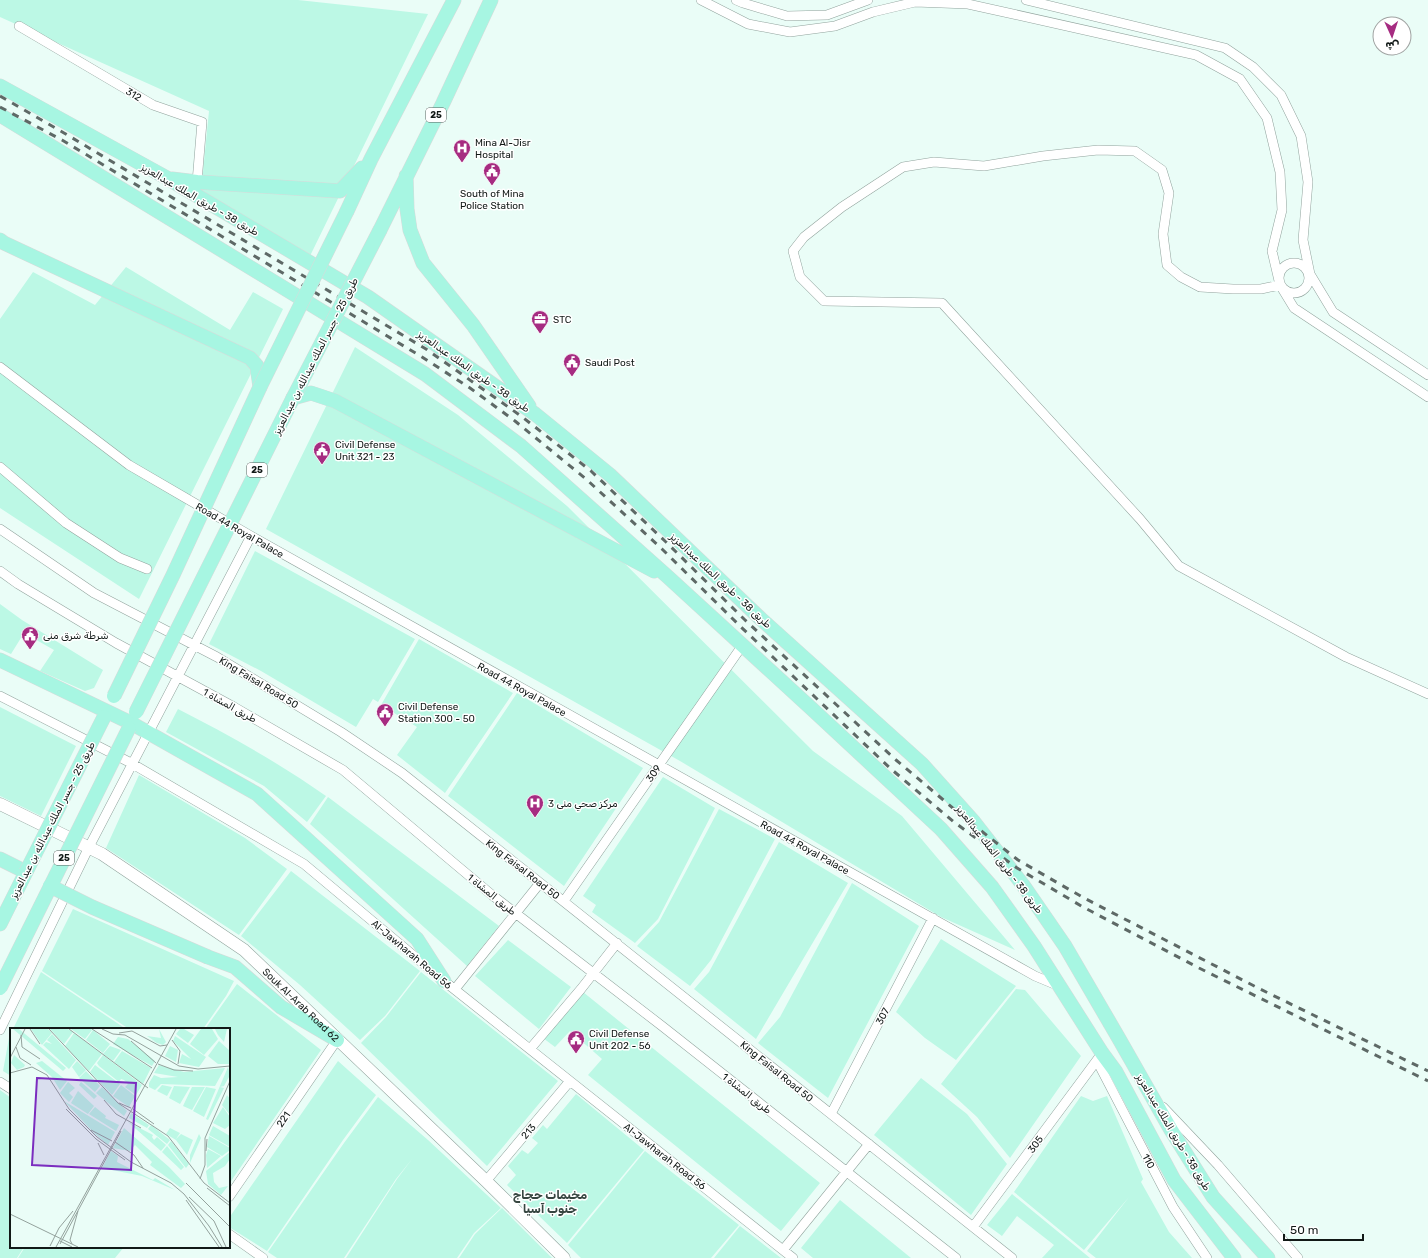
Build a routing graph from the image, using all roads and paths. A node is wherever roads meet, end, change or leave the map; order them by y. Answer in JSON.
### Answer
{"nodes":[{"id":1,"x":454,"y":0,"type":"edge"},
{"id":2,"x":491,"y":0,"type":"edge"},
{"id":3,"x":701,"y":0,"type":"edge"},
{"id":4,"x":736,"y":0,"type":"edge"},
{"id":5,"x":868,"y":0,"type":"edge"},
{"id":6,"x":1026,"y":0,"type":"edge"},
{"id":7,"x":19,"y":26,"type":"dead end"},
{"id":8,"x":0,"y":86,"type":"edge"},
{"id":9,"x":0,"y":115,"type":"edge"},
{"id":10,"x":371,"y":159,"type":"junction"},
{"id":11,"x":406,"y":176,"type":"junction"},
{"id":12,"x":167,"y":178,"type":"junction"},
{"id":13,"x":197,"y":182,"type":"junction"},
{"id":14,"x":0,"y":240,"type":"edge"},
{"id":15,"x":1310,"y":274,"type":"junction"},
{"id":16,"x":1280,"y":285,"type":"junction"},
{"id":17,"x":0,"y":367,"type":"edge"},
{"id":18,"x":1428,"y":375,"type":"edge"},
{"id":19,"x":260,"y":387,"type":"junction"},
{"id":20,"x":293,"y":398,"type":"junction"},
{"id":21,"x":1428,"y":398,"type":"edge"},
{"id":22,"x":535,"y":414,"type":"junction"},
{"id":23,"x":0,"y":467,"type":"edge"},
{"id":24,"x":0,"y":529,"type":"edge"},
{"id":25,"x":250,"y":536,"type":"junction"},
{"id":26,"x":147,"y":568,"type":"dead end"},
{"id":27,"x":0,"y":571,"type":"edge"},
{"id":28,"x":672,"y":581,"type":"junction"},
{"id":29,"x":194,"y":645,"type":"junction"},
{"id":30,"x":742,"y":646,"type":"junction"},
{"id":31,"x":0,"y":660,"type":"edge"},
{"id":32,"x":178,"y":676,"type":"junction"},
{"id":33,"x":1428,"y":694,"type":"edge"},
{"id":34,"x":0,"y":696,"type":"edge"},
{"id":35,"x":105,"y":714,"type":"junction"},
{"id":36,"x":132,"y":721,"type":"junction"},
{"id":37,"x":148,"y":733,"type":"junction"},
{"id":38,"x":131,"y":763,"type":"junction"},
{"id":39,"x":659,"y":765,"type":"junction"},
{"id":40,"x":0,"y":804,"type":"edge"},
{"id":41,"x":88,"y":847,"type":"junction"},
{"id":42,"x":0,"y":859,"type":"edge"},
{"id":43,"x":26,"y":872,"type":"junction"},
{"id":44,"x":540,"y":883,"type":"junction"},
{"id":45,"x":50,"y":886,"type":"junction"},
{"id":46,"x":564,"y":902,"type":"junction"},
{"id":47,"x":516,"y":914,"type":"junction"},
{"id":48,"x":933,"y":918,"type":"junction"},
{"id":49,"x":0,"y":924,"type":"edge"},
{"id":50,"x":617,"y":943,"type":"junction"},
{"id":51,"x":593,"y":973,"type":"junction"},
{"id":52,"x":450,"y":985,"type":"junction"},
{"id":53,"x":1060,"y":987,"type":"junction"},
{"id":54,"x":0,"y":988,"type":"edge"},
{"id":55,"x":0,"y":1030,"type":"edge"},
{"id":56,"x":337,"y":1040,"type":"junction"},
{"id":57,"x":530,"y":1049,"type":"junction"},
{"id":58,"x":1099,"y":1057,"type":"junction"},
{"id":59,"x":570,"y":1081,"type":"junction"},
{"id":60,"x":0,"y":1082,"type":"edge"},
{"id":61,"x":10,"y":1088,"type":"edge"},
{"id":62,"x":1150,"y":1094,"type":"junction"},
{"id":63,"x":831,"y":1114,"type":"junction"},
{"id":64,"x":869,"y":1144,"type":"junction"},
{"id":65,"x":847,"y":1172,"type":"junction"},
{"id":66,"x":486,"y":1181,"type":"junction"},
{"id":67,"x":230,"y":1196,"type":"edge"},
{"id":68,"x":973,"y":1227,"type":"junction"},
{"id":69,"x":230,"y":1235,"type":"edge"},
{"id":70,"x":782,"y":1250,"type":"junction"},
{"id":71,"x":263,"y":1258,"type":"edge"},
{"id":72,"x":564,"y":1258,"type":"edge"},
{"id":73,"x":793,"y":1258,"type":"edge"},
{"id":74,"x":956,"y":1258,"type":"edge"},
{"id":75,"x":1012,"y":1258,"type":"edge"},
{"id":76,"x":1207,"y":1258,"type":"edge"},
{"id":77,"x":1234,"y":1258,"type":"edge"},
{"id":78,"x":1268,"y":1258,"type":"edge"},
{"id":79,"x":1298,"y":1258,"type":"edge"}],
"edges":[{"from":1,"to":10,"type":"main road"},
{"from":2,"to":11,"type":"main road","name":"طريق 25 - جسر الملك عبدالله بن عبدالعزيز","number":"25"},
{"from":3,"to":16,"type":"street"},
{"from":4,"to":5,"type":"street"},
{"from":6,"to":15,"type":"street"},
{"from":7,"to":13,"type":"street","name":"312"},
{"from":8,"to":12,"type":"main road","name":"طريق 38 - طريق الملك عبدالعزيز"},
{"from":9,"to":28,"type":"main road","name":"طريق 38 - طريق الملك عبدالعزيز"},
{"from":10,"to":13,"type":"main road"},
{"from":10,"to":19,"type":"main road","bridge":true},
{"from":11,"to":20,"type":"main road","name":"طريق 25 - جسر الملك عبدالله بن عبدالعزيز","number":"25","bridge":true},
{"from":11,"to":22,"type":"main road"},
{"from":12,"to":13,"type":"main road"},
{"from":12,"to":22,"type":"main road","name":"طريق 38 - طريق الملك عبدالعزيز"},
{"from":14,"to":19,"type":"main road"},
{"from":15,"to":16,"type":"street"},
{"from":15,"to":16,"type":"street"},
{"from":15,"to":18,"type":"street"},
{"from":16,"to":21,"type":"street"},
{"from":16,"to":33,"type":"street"},
{"from":17,"to":25,"type":"street","name":"Road 44 Royal Palace"},
{"from":19,"to":35,"type":"main road","name":"طريق 25 - جسر الملك عبدالله بن عبدالعزيز","bridge":true},
{"from":20,"to":28,"type":"main road"},
{"from":20,"to":36,"type":"main road","name":"طريق 25 - جسر الملك عبدالله بن عبدالعزيز","number":"25","bridge":true},
{"from":22,"to":62,"type":"main road","name":"طريق 38 - طريق الملك عبدالعزيز"},
{"from":23,"to":26,"type":"street"},
{"from":24,"to":29,"type":"street","name":"King Faisal Road 50"},
{"from":25,"to":29,"type":"street"},
{"from":25,"to":39,"type":"street","name":"Road 44 Royal Palace"},
{"from":27,"to":32,"type":"street","name":"طريق المشاة 1"},
{"from":28,"to":30,"type":"main road","name":"طريق 38 - طريق الملك عبدالعزيز"},
{"from":29,"to":32,"type":"street"},
{"from":29,"to":44,"type":"street","name":"King Faisal Road 50"},
{"from":30,"to":39,"type":"street","name":"309"},
{"from":30,"to":53,"type":"main road","name":"طريق 38 - طريق الملك عبدالعزيز"},
{"from":31,"to":35,"type":"main road"},
{"from":32,"to":37,"type":"street"},
{"from":32,"to":47,"type":"street","name":"طريق المشاة 1"},
{"from":34,"to":38,"type":"street","name":"Al-Jawharah Road 56"},
{"from":35,"to":36,"type":"main road"},
{"from":35,"to":43,"type":"main road","name":"طريق 25 - جسر الملك عبدالله بن عبدالعزيز","bridge":true},
{"from":36,"to":37,"type":"main road"},
{"from":36,"to":45,"type":"main road","name":"طريق 25 - جسر الملك عبدالله بن عبدالعزيز","number":"25","bridge":true},
{"from":37,"to":38,"type":"street"},
{"from":37,"to":52,"type":"main road"},
{"from":38,"to":41,"type":"street"},
{"from":38,"to":52,"type":"street","name":"Al-Jawharah Road 56"},
{"from":39,"to":46,"type":"street","name":"309"},
{"from":39,"to":48,"type":"street","name":"Road 44 Royal Palace"},
{"from":40,"to":41,"type":"main road","name":"Souk Al-Arab Road 62"},
{"from":41,"to":55,"type":"street"},
{"from":41,"to":56,"type":"main road","name":"Souk Al-Arab Road 62"},
{"from":42,"to":43,"type":"main road"},
{"from":43,"to":49,"type":"main road","name":"طريق 25 - جسر الملك عبدالله بن عبدالعزيز"},
{"from":44,"to":46,"type":"street","name":"King Faisal Road 50"},
{"from":44,"to":47,"type":"street"},
{"from":45,"to":54,"type":"main road","name":"طريق 25 - جسر الملك عبدالله بن عبدالعزيز","number":"25","bridge":true},
{"from":45,"to":56,"type":"main road","bridge":true},
{"from":46,"to":50,"type":"street","name":"King Faisal Road 50"},
{"from":47,"to":51,"type":"street","name":"طريق المشاة 1"},
{"from":47,"to":52,"type":"street"},
{"from":48,"to":53,"type":"street","name":"Road 44 Royal Palace"},
{"from":48,"to":63,"type":"street","name":"307"},
{"from":50,"to":51,"type":"street"},
{"from":50,"to":63,"type":"street","name":"King Faisal Road 50"},
{"from":51,"to":57,"type":"street"},
{"from":51,"to":65,"type":"street","name":"طريق المشاة 1"},
{"from":52,"to":57,"type":"street","name":"Al-Jawharah Road 56"},
{"from":53,"to":58,"type":"main road","name":"طريق 38 - طريق الملك عبدالعزيز"},
{"from":56,"to":66,"type":"main road","name":"Souk Al-Arab Road 62"},
{"from":56,"to":67,"type":"street","name":"221"},
{"from":57,"to":59,"type":"street","name":"Al-Jawharah Road 56"},
{"from":58,"to":68,"type":"street","name":"305"},
{"from":58,"to":76,"type":"street","name":"110"},
{"from":58,"to":77,"type":"main road","name":"طريق 38 - طريق الملك عبدالعزيز"},
{"from":59,"to":66,"type":"street","name":"213"},
{"from":59,"to":70,"type":"street","name":"Al-Jawharah Road 56"},
{"from":60,"to":61,"type":"street"},
{"from":62,"to":78,"type":"main road","name":"طريق 38 - طريق الملك عبدالعزيز"},
{"from":62,"to":79,"type":"street"},
{"from":63,"to":64,"type":"street","name":"King Faisal Road 50"},
{"from":64,"to":65,"type":"street"},
{"from":64,"to":68,"type":"street","name":"King Faisal Road 50"},
{"from":65,"to":70,"type":"street"},
{"from":65,"to":74,"type":"street","name":"طريق المشاة 1"},
{"from":66,"to":72,"type":"main road","name":"Souk Al-Arab Road 62"},
{"from":68,"to":75,"type":"street","name":"King Faisal Road 50"},
{"from":69,"to":71,"type":"street"},
{"from":70,"to":73,"type":"street","name":"Al-Jawharah Road 56"}]}
